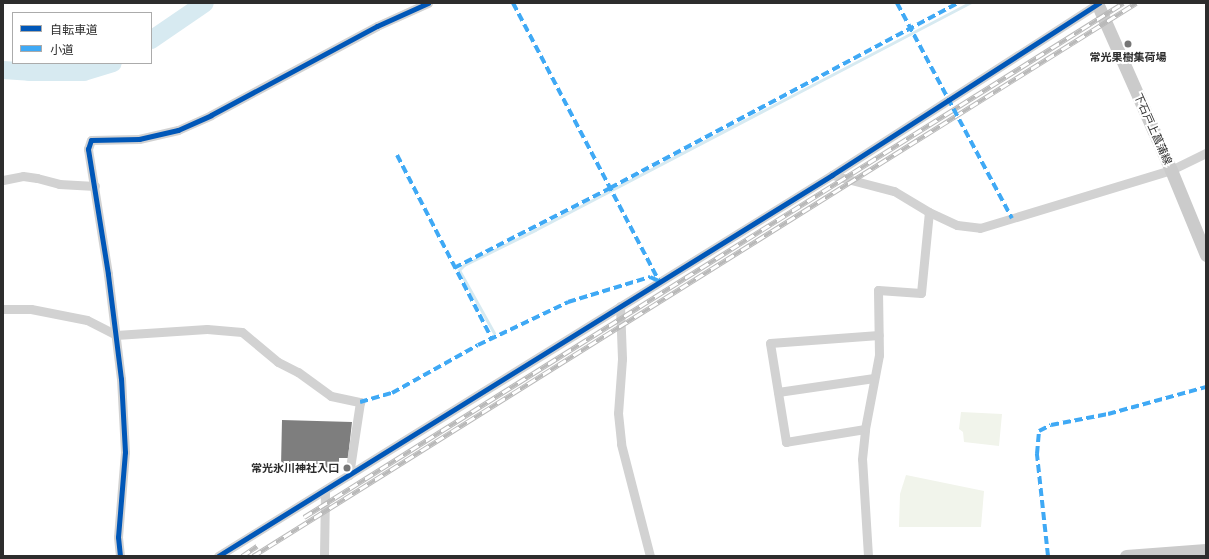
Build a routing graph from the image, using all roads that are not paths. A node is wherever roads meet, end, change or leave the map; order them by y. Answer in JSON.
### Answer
{"nodes":[{"id":1,"x":428,"y":3,"type":"edge"},
{"id":2,"x":1097,"y":3,"type":"edge"},
{"id":3,"x":1206,"y":153,"type":"edge"},
{"id":4,"x":1171,"y":170,"type":"junction"},
{"id":5,"x":832,"y":175,"type":"junction"},
{"id":6,"x":3,"y":180,"type":"edge"},
{"id":7,"x":95,"y":186,"type":"junction"},
{"id":8,"x":929,"y":212,"type":"junction"},
{"id":9,"x":1206,"y":255,"type":"edge"},
{"id":10,"x":620,"y":306,"type":"junction"},
{"id":11,"x":3,"y":309,"type":"edge"},
{"id":12,"x":116,"y":335,"type":"junction"},
{"id":13,"x":879,"y":335,"type":"junction"},
{"id":14,"x":874,"y":378,"type":"junction"},
{"id":15,"x":778,"y":392,"type":"junction"},
{"id":16,"x":865,"y":429,"type":"junction"},
{"id":17,"x":349,"y":475,"type":"junction"},
{"id":18,"x":324,"y":490,"type":"junction"},
{"id":19,"x":1206,"y":550,"type":"edge"},
{"id":20,"x":120,"y":556,"type":"edge"},
{"id":21,"x":218,"y":556,"type":"edge"},
{"id":22,"x":324,"y":556,"type":"edge"},
{"id":23,"x":650,"y":556,"type":"edge"},
{"id":24,"x":868,"y":556,"type":"edge"},
{"id":25,"x":1126,"y":556,"type":"edge"}],
"edges":[{"from":1,"to":7,"type":"street"},
{"from":2,"to":4,"type":"main road","name":"下石戸上菖蒲線"},
{"from":2,"to":5,"type":"street"},
{"from":3,"to":4,"type":"street"},
{"from":4,"to":8,"type":"street"},
{"from":4,"to":9,"type":"main road","name":"下石戸上菖蒲線"},
{"from":5,"to":8,"type":"street"},
{"from":5,"to":10,"type":"street"},
{"from":6,"to":7,"type":"street"},
{"from":7,"to":12,"type":"street"},
{"from":8,"to":13,"type":"street"},
{"from":10,"to":17,"type":"street"},
{"from":10,"to":23,"type":"street"},
{"from":11,"to":12,"type":"street"},
{"from":12,"to":17,"type":"street"},
{"from":12,"to":20,"type":"street"},
{"from":13,"to":14,"type":"street"},
{"from":13,"to":15,"type":"street"},
{"from":14,"to":15,"type":"street"},
{"from":14,"to":16,"type":"street"},
{"from":15,"to":16,"type":"street"},
{"from":16,"to":24,"type":"street"},
{"from":17,"to":18,"type":"street"},
{"from":18,"to":21,"type":"street"},
{"from":18,"to":22,"type":"street"},
{"from":19,"to":25,"type":"main road"}]}
